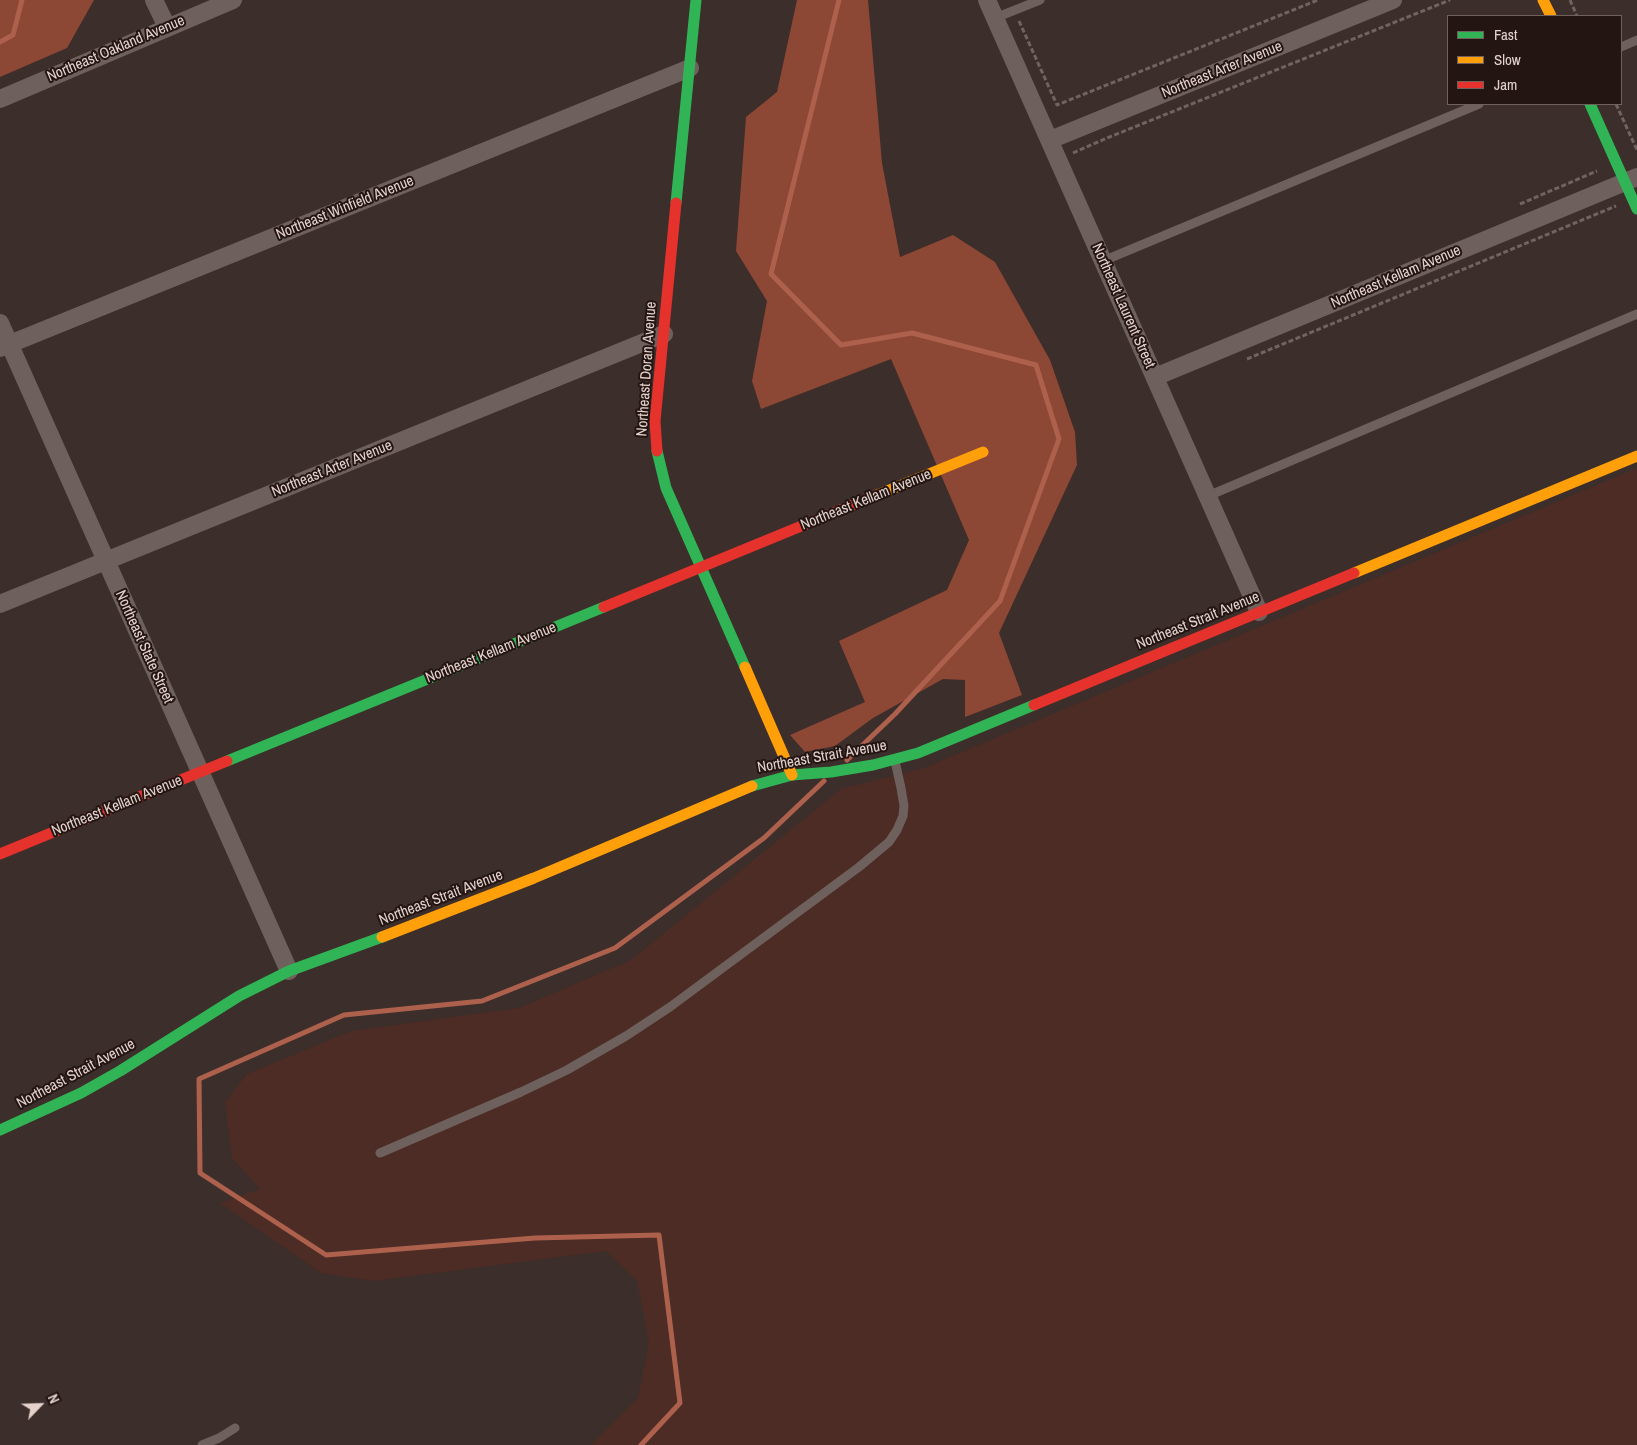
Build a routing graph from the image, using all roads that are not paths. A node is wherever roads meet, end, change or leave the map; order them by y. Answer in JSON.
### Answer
{"nodes":[{"id":1,"x":154,"y":0,"type":"edge"},
{"id":2,"x":233,"y":0,"type":"edge"},
{"id":3,"x":696,"y":0,"type":"edge"},
{"id":4,"x":987,"y":0,"type":"edge"},
{"id":5,"x":1040,"y":0,"type":"edge"},
{"id":6,"x":1393,"y":0,"type":"edge"},
{"id":7,"x":1544,"y":0,"type":"edge"},
{"id":8,"x":1551,"y":15,"type":"edge"},
{"id":9,"x":995,"y":18,"type":"junction"},
{"id":10,"x":168,"y":27,"type":"junction"},
{"id":11,"x":1637,"y":40,"type":"edge"},
{"id":12,"x":1622,"y":47,"type":"edge"},
{"id":13,"x":690,"y":68,"type":"junction"},
{"id":14,"x":0,"y":99,"type":"edge"},
{"id":15,"x":1478,"y":105,"type":"edge"},
{"id":16,"x":1590,"y":105,"type":"edge"},
{"id":17,"x":1050,"y":140,"type":"junction"},
{"id":18,"x":1631,"y":180,"type":"edge"},
{"id":19,"x":1637,"y":209,"type":"edge"},
{"id":20,"x":1103,"y":261,"type":"junction"},
{"id":21,"x":1637,"y":314,"type":"edge"},
{"id":22,"x":0,"y":323,"type":"edge"},
{"id":23,"x":664,"y":334,"type":"junction"},
{"id":24,"x":5,"y":346,"type":"edge"},
{"id":25,"x":1155,"y":377,"type":"junction"},
{"id":26,"x":983,"y":452,"type":"dead end"},
{"id":27,"x":1637,"y":456,"type":"edge"},
{"id":28,"x":1208,"y":496,"type":"junction"},
{"id":29,"x":106,"y":561,"type":"junction"},
{"id":30,"x":701,"y":567,"type":"junction"},
{"id":31,"x":0,"y":604,"type":"edge"},
{"id":32,"x":1259,"y":612,"type":"junction"},
{"id":33,"x":894,"y":760,"type":"junction"},
{"id":34,"x":200,"y":772,"type":"junction"},
{"id":35,"x":792,"y":775,"type":"junction"},
{"id":36,"x":0,"y":854,"type":"edge"},
{"id":37,"x":289,"y":971,"type":"junction"},
{"id":38,"x":0,"y":1130,"type":"edge"},
{"id":39,"x":380,"y":1153,"type":"dead end"},
{"id":40,"x":235,"y":1428,"type":"dead end"},
{"id":41,"x":202,"y":1445,"type":"edge"}],
"edges":[{"from":1,"to":10,"type":"street"},
{"from":2,"to":10,"type":"street","name":"Northeast Oakland Avenue"},
{"from":3,"to":13,"type":"main road","name":"Northeast Doran Avenue"},
{"from":4,"to":9,"type":"street","name":"Northeast Laurent Street"},
{"from":5,"to":9,"type":"lane"},
{"from":6,"to":17,"type":"street","name":"Northeast Arter Avenue"},
{"from":7,"to":8,"type":"main road"},
{"from":9,"to":17,"type":"street","name":"Northeast Laurent Street"},
{"from":10,"to":14,"type":"street","name":"Northeast Oakland Avenue"},
{"from":11,"to":12,"type":"lane"},
{"from":13,"to":23,"type":"main road","name":"Northeast Doran Avenue"},
{"from":13,"to":24,"type":"street","name":"Northeast Winfield Avenue"},
{"from":15,"to":20,"type":"lane"},
{"from":16,"to":18,"type":"main road"},
{"from":17,"to":20,"type":"street","name":"Northeast Laurent Street"},
{"from":18,"to":19,"type":"main road"},
{"from":18,"to":25,"type":"street","name":"Northeast Kellam Avenue"},
{"from":20,"to":25,"type":"street","name":"Northeast Laurent Street"},
{"from":21,"to":28,"type":"lane"},
{"from":22,"to":24,"type":"street","name":"Northeast State Street"},
{"from":23,"to":29,"type":"street","name":"Northeast Arter Avenue"},
{"from":23,"to":30,"type":"main road","name":"Northeast Doran Avenue"},
{"from":24,"to":29,"type":"street","name":"Northeast State Street"},
{"from":25,"to":28,"type":"street","name":"Northeast Laurent Street"},
{"from":26,"to":30,"type":"main road","name":"Northeast Kellam Avenue"},
{"from":27,"to":32,"type":"main road","name":"Northeast Strait Avenue"},
{"from":28,"to":32,"type":"street","name":"Northeast Laurent Street"},
{"from":29,"to":31,"type":"street","name":"Northeast Arter Avenue"},
{"from":29,"to":34,"type":"street","name":"Northeast State Street"},
{"from":30,"to":34,"type":"main road","name":"Northeast Kellam Avenue"},
{"from":30,"to":35,"type":"main road","name":"Northeast Doran Avenue"},
{"from":32,"to":33,"type":"main road","name":"Northeast Strait Avenue"},
{"from":33,"to":35,"type":"main road","name":"Northeast Strait Avenue"},
{"from":33,"to":39,"type":"lane"},
{"from":34,"to":36,"type":"main road","name":"Northeast Kellam Avenue"},
{"from":34,"to":37,"type":"street","name":"Northeast State Street"},
{"from":35,"to":37,"type":"main road","name":"Northeast Strait Avenue"},
{"from":37,"to":38,"type":"main road","name":"Northeast Strait Avenue"},
{"from":40,"to":41,"type":"lane"}]}
